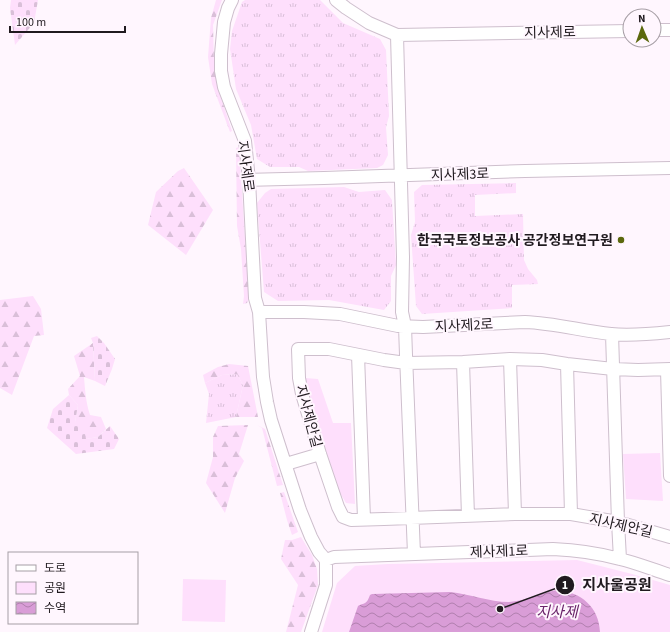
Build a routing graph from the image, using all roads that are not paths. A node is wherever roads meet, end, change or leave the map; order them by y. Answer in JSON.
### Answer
{"nodes":[{"id":1,"x":232,"y":0,"type":"edge"},
{"id":2,"x":336,"y":0,"type":"edge"},
{"id":3,"x":622,"y":31,"type":"edge"},
{"id":4,"x":397,"y":35,"type":"junction"},
{"id":5,"x":670,"y":168,"type":"edge"},
{"id":6,"x":400,"y":176,"type":"junction"},
{"id":7,"x":250,"y":180,"type":"junction"},
{"id":8,"x":259,"y":312,"type":"junction"},
{"id":9,"x":405,"y":326,"type":"junction"},
{"id":10,"x":670,"y":332,"type":"edge"},
{"id":11,"x":612,"y":334,"type":"junction"},
{"id":12,"x":358,"y":355,"type":"junction"},
{"id":13,"x":510,"y":359,"type":"junction"},
{"id":14,"x":464,"y":362,"type":"junction"},
{"id":15,"x":406,"y":363,"type":"junction"},
{"id":16,"x":567,"y":364,"type":"junction"},
{"id":17,"x":613,"y":369,"type":"junction"},
{"id":18,"x":668,"y":369,"type":"edge"},
{"id":19,"x":320,"y":454,"type":"junction"},
{"id":20,"x":286,"y":464,"type":"junction"},
{"id":21,"x":670,"y":476,"type":"edge"},
{"id":22,"x":515,"y":514,"type":"junction"},
{"id":23,"x":571,"y":514,"type":"junction"},
{"id":24,"x":468,"y":516,"type":"junction"},
{"id":25,"x":364,"y":519,"type":"junction"},
{"id":26,"x":412,"y":519,"type":"junction"},
{"id":27,"x":618,"y":522,"type":"junction"},
{"id":28,"x":670,"y":537,"type":"edge"},
{"id":29,"x":414,"y":554,"type":"junction"},
{"id":30,"x":620,"y":559,"type":"junction"},
{"id":31,"x":326,"y":560,"type":"junction"},
{"id":32,"x":670,"y":576,"type":"edge"},
{"id":33,"x":311,"y":632,"type":"edge"}],
"edges":[{"from":1,"to":7,"type":"street","name":"지사제로"},
{"from":2,"to":4,"type":"street","name":"지사제로"},
{"from":3,"to":4,"type":"street","name":"지사제로"},
{"from":4,"to":6,"type":"street"},
{"from":5,"to":6,"type":"street","name":"지사제3로"},
{"from":6,"to":7,"type":"street","name":"지사제3로"},
{"from":6,"to":9,"type":"street"},
{"from":7,"to":8,"type":"street","name":"지사제로"},
{"from":8,"to":9,"type":"street","name":"지사제2로"},
{"from":8,"to":20,"type":"street","name":"지사제로"},
{"from":9,"to":11,"type":"street","name":"지사제2로"},
{"from":9,"to":15,"type":"street"},
{"from":10,"to":11,"type":"street","name":"지사제2로"},
{"from":11,"to":17,"type":"street"},
{"from":12,"to":15,"type":"street","name":"지사제안길"},
{"from":12,"to":19,"type":"street","name":"지사제안길"},
{"from":12,"to":25,"type":"street"},
{"from":13,"to":14,"type":"street","name":"지사제안길"},
{"from":13,"to":16,"type":"street","name":"지사제안길"},
{"from":13,"to":22,"type":"street"},
{"from":14,"to":15,"type":"street","name":"지사제안길"},
{"from":14,"to":24,"type":"street"},
{"from":15,"to":26,"type":"street"},
{"from":16,"to":17,"type":"street","name":"지사제안길"},
{"from":16,"to":23,"type":"street","name":"지사제안길"},
{"from":17,"to":18,"type":"street","name":"지사제안길"},
{"from":17,"to":27,"type":"street"},
{"from":18,"to":21,"type":"street","name":"지사제안길"},
{"from":19,"to":20,"type":"street"},
{"from":19,"to":25,"type":"street","name":"지사제안길"},
{"from":20,"to":31,"type":"street","name":"지사제로"},
{"from":22,"to":23,"type":"street","name":"지사제안길"},
{"from":22,"to":24,"type":"street","name":"지사제안길"},
{"from":23,"to":27,"type":"street","name":"지사제안길"},
{"from":24,"to":26,"type":"street","name":"지사제안길"},
{"from":25,"to":26,"type":"street","name":"지사제안길"},
{"from":26,"to":29,"type":"street"},
{"from":27,"to":28,"type":"street","name":"지사제안길"},
{"from":27,"to":30,"type":"street"},
{"from":29,"to":30,"type":"street","name":"제사제1로"},
{"from":29,"to":31,"type":"street","name":"제사제1로"},
{"from":30,"to":32,"type":"street","name":"제사제1로"},
{"from":31,"to":33,"type":"street"}]}
